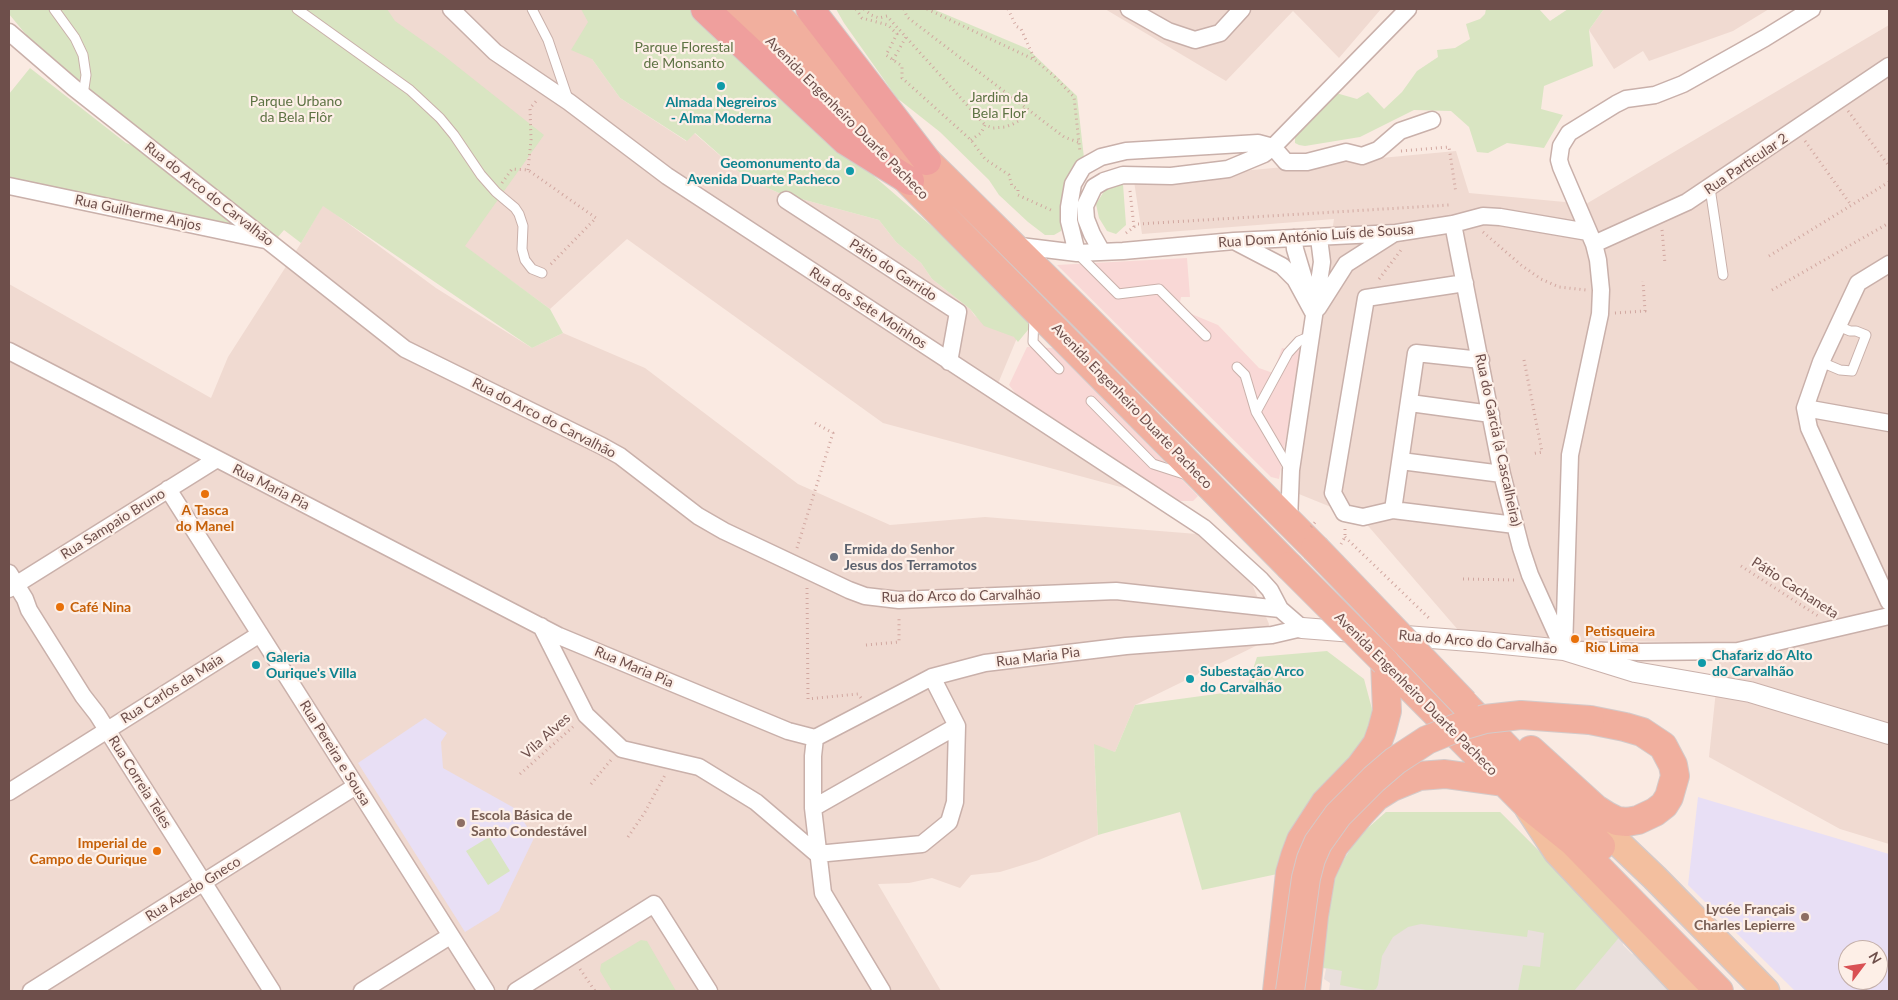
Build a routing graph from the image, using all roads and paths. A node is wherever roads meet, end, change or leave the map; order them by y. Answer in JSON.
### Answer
{"nodes":[{"id":1,"x":54,"y":9,"type":"edge"},
{"id":2,"x":297,"y":9,"type":"edge"},
{"id":3,"x":451,"y":9,"type":"edge"},
{"id":4,"x":532,"y":9,"type":"edge"},
{"id":5,"x":705,"y":9,"type":"edge"},
{"id":6,"x":738,"y":9,"type":"edge"},
{"id":7,"x":771,"y":9,"type":"edge"},
{"id":8,"x":810,"y":9,"type":"edge"},
{"id":9,"x":856,"y":9,"type":"edge"},
{"id":10,"x":864,"y":9,"type":"edge"},
{"id":11,"x":904,"y":9,"type":"edge"},
{"id":12,"x":927,"y":9,"type":"edge"},
{"id":13,"x":1008,"y":9,"type":"edge"},
{"id":14,"x":1129,"y":9,"type":"edge"},
{"id":15,"x":1242,"y":9,"type":"edge"},
{"id":16,"x":1408,"y":9,"type":"edge"},
{"id":17,"x":1812,"y":9,"type":"edge"},
{"id":18,"x":9,"y":32,"type":"edge"},
{"id":19,"x":906,"y":37,"type":"junction"},
{"id":20,"x":893,"y":60,"type":"junction"},
{"id":21,"x":1035,"y":60,"type":"junction"},
{"id":22,"x":1889,"y":66,"type":"edge"},
{"id":23,"x":534,"y":79,"type":"junction"},
{"id":24,"x":83,"y":95,"type":"junction"},
{"id":25,"x":1840,"y":100,"type":"junction"},
{"id":26,"x":569,"y":102,"type":"junction"},
{"id":27,"x":1026,"y":108,"type":"junction"},
{"id":28,"x":1432,"y":120,"type":"dead end"},
{"id":29,"x":985,"y":125,"type":"junction"},
{"id":30,"x":1797,"y":130,"type":"junction"},
{"id":31,"x":971,"y":140,"type":"junction"},
{"id":32,"x":1078,"y":142,"type":"junction"},
{"id":33,"x":1273,"y":147,"type":"junction"},
{"id":34,"x":1416,"y":149,"type":"dead end"},
{"id":35,"x":1889,"y":166,"type":"edge"},
{"id":36,"x":1083,"y":167,"type":"junction"},
{"id":37,"x":528,"y":170,"type":"junction"},
{"id":38,"x":919,"y":172,"type":"junction"},
{"id":39,"x":1889,"y":182,"type":"edge"},
{"id":40,"x":9,"y":186,"type":"edge"},
{"id":41,"x":1710,"y":188,"type":"junction"},
{"id":42,"x":1130,"y":189,"type":"dead end"},
{"id":43,"x":496,"y":192,"type":"junction"},
{"id":44,"x":1456,"y":192,"type":"dead end"},
{"id":45,"x":786,"y":200,"type":"dead end"},
{"id":46,"x":1850,"y":204,"type":"junction"},
{"id":47,"x":1449,"y":205,"type":"dead end"},
{"id":48,"x":1058,"y":211,"type":"dead end"},
{"id":49,"x":1660,"y":215,"type":"junction"},
{"id":50,"x":1470,"y":219,"type":"junction"},
{"id":51,"x":1889,"y":223,"type":"edge"},
{"id":52,"x":1453,"y":224,"type":"junction"},
{"id":53,"x":1422,"y":229,"type":"junction"},
{"id":54,"x":1396,"y":233,"type":"junction"},
{"id":55,"x":1294,"y":238,"type":"junction"},
{"id":56,"x":1319,"y":238,"type":"junction"},
{"id":57,"x":1591,"y":238,"type":"junction"},
{"id":58,"x":267,"y":240,"type":"junction"},
{"id":59,"x":1234,"y":241,"type":"junction"},
{"id":60,"x":1012,"y":245,"type":"junction"},
{"id":61,"x":1102,"y":252,"type":"junction"},
{"id":62,"x":1077,"y":253,"type":"junction"},
{"id":63,"x":1769,"y":256,"type":"dead end"},
{"id":64,"x":1665,"y":264,"type":"dead end"},
{"id":65,"x":1889,"y":264,"type":"edge"},
{"id":66,"x":542,"y":273,"type":"joint"},
{"id":67,"x":1889,"y":274,"type":"edge"},
{"id":68,"x":1723,"y":275,"type":"dead end"},
{"id":69,"x":1643,"y":282,"type":"dead end"},
{"id":70,"x":1465,"y":283,"type":"junction"},
{"id":71,"x":1858,"y":283,"type":"junction"},
{"id":72,"x":1600,"y":290,"type":"junction"},
{"id":73,"x":1772,"y":290,"type":"dead end"},
{"id":74,"x":1366,"y":298,"type":"junction"},
{"id":75,"x":1034,"y":306,"type":"junction"},
{"id":76,"x":1314,"y":314,"type":"junction"},
{"id":77,"x":1600,"y":314,"type":"junction"},
{"id":78,"x":1838,"y":326,"type":"junction"},
{"id":79,"x":1206,"y":336,"type":"dead end"},
{"id":80,"x":1311,"y":336,"type":"junction"},
{"id":81,"x":9,"y":351,"type":"edge"},
{"id":82,"x":1481,"y":360,"type":"junction"},
{"id":83,"x":1524,"y":360,"type":"dead end"},
{"id":84,"x":949,"y":362,"type":"junction"},
{"id":85,"x":1821,"y":362,"type":"junction"},
{"id":86,"x":1237,"y":367,"type":"dead end"},
{"id":87,"x":1059,"y":369,"type":"dead end"},
{"id":88,"x":1091,"y":401,"type":"dead end"},
{"id":89,"x":1410,"y":403,"type":"junction"},
{"id":90,"x":1805,"y":408,"type":"junction"},
{"id":91,"x":1256,"y":412,"type":"junction"},
{"id":92,"x":1491,"y":414,"type":"junction"},
{"id":93,"x":815,"y":422,"type":"dead end"},
{"id":94,"x":1889,"y":423,"type":"edge"},
{"id":95,"x":1530,"y":454,"type":"dead end"},
{"id":96,"x":217,"y":459,"type":"junction"},
{"id":97,"x":1401,"y":461,"type":"junction"},
{"id":98,"x":1291,"y":470,"type":"junction"},
{"id":99,"x":1502,"y":474,"type":"junction"},
{"id":100,"x":1204,"y":480,"type":"junction"},
{"id":101,"x":168,"y":489,"type":"junction"},
{"id":102,"x":1393,"y":510,"type":"junction"},
{"id":103,"x":1289,"y":522,"type":"junction"},
{"id":104,"x":1515,"y":525,"type":"junction"},
{"id":105,"x":1345,"y":537,"type":"dead end"},
{"id":106,"x":799,"y":566,"type":"junction"},
{"id":107,"x":1741,"y":566,"type":"dead end"},
{"id":108,"x":1463,"y":579,"type":"dead end"},
{"id":109,"x":1518,"y":580,"type":"dead end"},
{"id":110,"x":11,"y":583,"type":"edge"},
{"id":111,"x":1889,"y":602,"type":"edge"},
{"id":112,"x":1280,"y":609,"type":"junction"},
{"id":113,"x":899,"y":611,"type":"dead end"},
{"id":114,"x":1889,"y":616,"type":"edge"},
{"id":115,"x":541,"y":626,"type":"junction"},
{"id":116,"x":1302,"y":628,"type":"junction"},
{"id":117,"x":1837,"y":628,"type":"junction"},
{"id":118,"x":260,"y":634,"type":"junction"},
{"id":119,"x":1451,"y":639,"type":"junction"},
{"id":120,"x":866,"y":645,"type":"dead end"},
{"id":121,"x":1564,"y":650,"type":"junction"},
{"id":122,"x":1385,"y":662,"type":"junction"},
{"id":123,"x":932,"y":677,"type":"junction"},
{"id":124,"x":858,"y":694,"type":"dead end"},
{"id":125,"x":586,"y":715,"type":"junction"},
{"id":126,"x":958,"y":726,"type":"junction"},
{"id":127,"x":107,"y":730,"type":"junction"},
{"id":128,"x":1492,"y":732,"type":"junction"},
{"id":129,"x":1889,"y":734,"type":"edge"},
{"id":130,"x":816,"y":738,"type":"junction"},
{"id":131,"x":622,"y":749,"type":"junction"},
{"id":132,"x":673,"y":761,"type":"junction"},
{"id":133,"x":520,"y":774,"type":"dead end"},
{"id":134,"x":1503,"y":782,"type":"junction"},
{"id":135,"x":591,"y":784,"type":"dead end"},
{"id":136,"x":356,"y":786,"type":"junction"},
{"id":137,"x":9,"y":792,"type":"edge"},
{"id":138,"x":1536,"y":796,"type":"junction"},
{"id":139,"x":813,"y":808,"type":"junction"},
{"id":140,"x":628,"y":837,"type":"dead end"},
{"id":141,"x":817,"y":854,"type":"junction"},
{"id":142,"x":204,"y":882,"type":"junction"},
{"id":143,"x":450,"y":936,"type":"junction"},
{"id":144,"x":572,"y":956,"type":"junction"},
{"id":145,"x":31,"y":991,"type":"edge"},
{"id":146,"x":272,"y":991,"type":"edge"},
{"id":147,"x":362,"y":991,"type":"edge"},
{"id":148,"x":486,"y":991,"type":"edge"},
{"id":149,"x":516,"y":991,"type":"edge"},
{"id":150,"x":595,"y":991,"type":"edge"},
{"id":151,"x":709,"y":991,"type":"edge"},
{"id":152,"x":882,"y":991,"type":"edge"},
{"id":153,"x":1277,"y":991,"type":"edge"},
{"id":154,"x":1290,"y":991,"type":"edge"},
{"id":155,"x":1306,"y":991,"type":"edge"},
{"id":156,"x":1688,"y":991,"type":"edge"},
{"id":157,"x":1719,"y":991,"type":"edge"},
{"id":158,"x":1741,"y":991,"type":"edge"},
{"id":159,"x":1766,"y":991,"type":"edge"}],
"edges":[{"from":1,"to":24,"type":"lane"},
{"from":2,"to":43,"type":"lane"},
{"from":3,"to":23,"type":"street","name":"Rua dos Sete Moinhos"},
{"from":4,"to":26,"type":"lane"},
{"from":5,"to":38,"type":"highway"},
{"from":6,"to":38,"type":"highway","name":"Avenida Engenheiro Duarte Pacheco"},
{"from":7,"to":38,"type":"highway","name":"Avenida Engenheiro Duarte Pacheco"},
{"from":8,"to":38,"type":"highway"},
{"from":9,"to":20,"type":"path"},
{"from":10,"to":19,"type":"path"},
{"from":11,"to":27,"type":"path"},
{"from":12,"to":21,"type":"path"},
{"from":13,"to":21,"type":"path"},
{"from":14,"to":15,"type":"street"},
{"from":16,"to":33,"type":"street"},
{"from":17,"to":57,"type":"street"},
{"from":18,"to":24,"type":"street","name":"Rua do Arco do Carvalhão"},
{"from":19,"to":20,"type":"path"},
{"from":19,"to":29,"type":"path"},
{"from":20,"to":31,"type":"path"},
{"from":21,"to":32,"type":"path"},
{"from":22,"to":25,"type":"street","name":"Rua Particular 2"},
{"from":23,"to":26,"type":"street","name":"Rua dos Sete Moinhos"},
{"from":23,"to":37,"type":"path"},
{"from":24,"to":58,"type":"street","name":"Rua do Arco do Carvalhão"},
{"from":25,"to":30,"type":"street","name":"Rua Particular 2"},
{"from":25,"to":35,"type":"path"},
{"from":26,"to":84,"type":"street","name":"Rua dos Sete Moinhos"},
{"from":27,"to":29,"type":"path"},
{"from":27,"to":32,"type":"path"},
{"from":28,"to":33,"type":"street"},
{"from":29,"to":31,"type":"path"},
{"from":30,"to":41,"type":"street","name":"Rua Particular 2"},
{"from":30,"to":46,"type":"path"},
{"from":31,"to":48,"type":"path"},
{"from":32,"to":36,"type":"path"},
{"from":33,"to":36,"type":"street"},
{"from":33,"to":61,"type":"street"},
{"from":34,"to":44,"type":"path"},
{"from":36,"to":62,"type":"street"},
{"from":37,"to":43,"type":"path"},
{"from":37,"to":66,"type":"path"},
{"from":38,"to":60,"type":"highway","name":"Avenida Engenheiro Duarte Pacheco"},
{"from":38,"to":75,"type":"highway","name":"Avenida Engenheiro Duarte Pacheco"},
{"from":39,"to":46,"type":"path"},
{"from":40,"to":58,"type":"street","name":"Rua Guilherme Anjos"},
{"from":41,"to":49,"type":"street","name":"Rua Particular 2"},
{"from":41,"to":68,"type":"lane"},
{"from":42,"to":47,"type":"path"},
{"from":43,"to":66,"type":"lane"},
{"from":45,"to":84,"type":"street","name":"Pátio do Garrido"},
{"from":46,"to":63,"type":"path"},
{"from":49,"to":57,"type":"street","name":"Rua Particular 2"},
{"from":49,"to":64,"type":"path"},
{"from":50,"to":52,"type":"street","name":"Rua Dom António Luís de Sousa"},
{"from":50,"to":57,"type":"street","name":"Rua Dom António Luís de Sousa"},
{"from":50,"to":72,"type":"path"},
{"from":51,"to":73,"type":"path"},
{"from":52,"to":53,"type":"street","name":"Rua Dom António Luís de Sousa"},
{"from":52,"to":70,"type":"street","name":"Rua do Garcia (à Cascalheira)"},
{"from":53,"to":54,"type":"street","name":"Rua Dom António Luís de Sousa"},
{"from":53,"to":74,"type":"path"},
{"from":54,"to":56,"type":"street","name":"Rua Dom António Luís de Sousa"},
{"from":54,"to":76,"type":"street"},
{"from":55,"to":56,"type":"street","name":"Rua Dom António Luís de Sousa"},
{"from":55,"to":59,"type":"street","name":"Rua Dom António Luís de Sousa"},
{"from":55,"to":76,"type":"street"},
{"from":56,"to":76,"type":"street"},
{"from":57,"to":72,"type":"street"},
{"from":58,"to":106,"type":"street","name":"Rua do Arco do Carvalhão"},
{"from":59,"to":61,"type":"street","name":"Rua Dom António Luís de Sousa"},
{"from":59,"to":76,"type":"street"},
{"from":60,"to":62,"type":"street","name":"Rua Dom António Luís de Sousa"},
{"from":60,"to":103,"type":"highway","name":"Avenida Engenheiro Duarte Pacheco"},
{"from":61,"to":62,"type":"street","name":"Rua Dom António Luís de Sousa"},
{"from":62,"to":79,"type":"lane"},
{"from":65,"to":71,"type":"street"},
{"from":67,"to":71,"type":"lane"},
{"from":69,"to":77,"type":"path"},
{"from":70,"to":74,"type":"street"},
{"from":70,"to":82,"type":"street","name":"Rua do Garcia (à Cascalheira)"},
{"from":71,"to":78,"type":"street"},
{"from":72,"to":77,"type":"street"},
{"from":74,"to":102,"type":"street"},
{"from":75,"to":87,"type":"lane"},
{"from":75,"to":100,"type":"highway","name":"Avenida Engenheiro Duarte Pacheco"},
{"from":76,"to":80,"type":"street"},
{"from":77,"to":121,"type":"street"},
{"from":78,"to":85,"type":"street"},
{"from":78,"to":85,"type":"lane"},
{"from":80,"to":91,"type":"lane"},
{"from":80,"to":98,"type":"street"},
{"from":81,"to":96,"type":"street","name":"Rua Maria Pia"},
{"from":82,"to":89,"type":"street"},
{"from":82,"to":92,"type":"street","name":"Rua do Garcia (à Cascalheira)"},
{"from":83,"to":95,"type":"path"},
{"from":84,"to":112,"type":"street","name":"Rua dos Sete Moinhos"},
{"from":85,"to":90,"type":"street"},
{"from":86,"to":91,"type":"lane"},
{"from":88,"to":100,"type":"lane"},
{"from":89,"to":92,"type":"street"},
{"from":89,"to":97,"type":"street"},
{"from":90,"to":94,"type":"street"},
{"from":90,"to":111,"type":"street"},
{"from":91,"to":98,"type":"lane"},
{"from":92,"to":99,"type":"street","name":"Rua do Garcia (à Cascalheira)"},
{"from":93,"to":106,"type":"path"},
{"from":96,"to":101,"type":"street","name":"Rua Sampaio Bruno"},
{"from":96,"to":115,"type":"street","name":"Rua Maria Pia"},
{"from":97,"to":99,"type":"street"},
{"from":97,"to":102,"type":"street"},
{"from":98,"to":103,"type":"street"},
{"from":99,"to":104,"type":"street","name":"Rua do Garcia (à Cascalheira)"},
{"from":100,"to":122,"type":"highway","name":"Avenida Engenheiro Duarte Pacheco","bridge":true},
{"from":101,"to":110,"type":"street","name":"Rua Sampaio Bruno"},
{"from":101,"to":118,"type":"street","name":"Rua Pereira e Sousa"},
{"from":102,"to":104,"type":"street"},
{"from":103,"to":128,"type":"highway","name":"Avenida Engenheiro Duarte Pacheco","bridge":true},
{"from":104,"to":121,"type":"street","name":"Rua do Garcia (à Cascalheira)"},
{"from":105,"to":119,"type":"path"},
{"from":106,"to":112,"type":"street","name":"Rua do Arco do Carvalhão"},
{"from":106,"to":124,"type":"path"},
{"from":107,"to":117,"type":"path","name":"Pátio Cachaneta"},
{"from":108,"to":109,"type":"path"},
{"from":110,"to":127,"type":"street","name":"Rua Correia Teles"},
{"from":112,"to":116,"type":"street"},
{"from":113,"to":120,"type":"path"},
{"from":114,"to":117,"type":"street"},
{"from":115,"to":125,"type":"street"},
{"from":115,"to":130,"type":"street","name":"Rua Maria Pia"},
{"from":116,"to":119,"type":"street","name":"Rua do Arco do Carvalhão"},
{"from":116,"to":123,"type":"street","name":"Rua Maria Pia"},
{"from":117,"to":121,"type":"street"},
{"from":118,"to":127,"type":"street","name":"Rua Carlos da Maia"},
{"from":118,"to":136,"type":"street","name":"Rua Pereira e Sousa"},
{"from":119,"to":121,"type":"street","name":"Rua do Arco do Carvalhão"},
{"from":121,"to":129,"type":"street","name":"Rua do Arco do Carvalhão"},
{"from":122,"to":134,"type":"highway","name":"Avenida Engenheiro Duarte Pacheco"},
{"from":122,"to":153,"type":"highway"},
{"from":123,"to":126,"type":"street"},
{"from":123,"to":130,"type":"street","name":"Rua Maria Pia"},
{"from":125,"to":131,"type":"street"},
{"from":125,"to":133,"type":"path","name":"Vila Alves"},
{"from":126,"to":139,"type":"street"},
{"from":126,"to":141,"type":"street"},
{"from":127,"to":137,"type":"street","name":"Rua Carlos da Maia"},
{"from":127,"to":142,"type":"street","name":"Rua Correia Teles"},
{"from":128,"to":138,"type":"highway","name":"Avenida Engenheiro Duarte Pacheco"},
{"from":128,"to":154,"type":"highway","bridge":true},
{"from":130,"to":139,"type":"street"},
{"from":131,"to":132,"type":"street"},
{"from":131,"to":135,"type":"path"},
{"from":132,"to":140,"type":"path"},
{"from":132,"to":141,"type":"street"},
{"from":134,"to":138,"type":"highway","name":"Avenida Engenheiro Duarte Pacheco"},
{"from":134,"to":155,"type":"highway"},
{"from":136,"to":142,"type":"street","name":"Rua Azedo Gneco"},
{"from":136,"to":143,"type":"street","name":"Rua Pereira e Sousa"},
{"from":138,"to":156,"type":"main road","name":"Avenida Engenheiro Duarte Pacheco"},
{"from":138,"to":157,"type":"highway","name":"Avenida Engenheiro Duarte Pacheco"},
{"from":138,"to":158,"type":"highway","name":"Avenida Engenheiro Duarte Pacheco"},
{"from":138,"to":159,"type":"main road","name":"Avenida Engenheiro Duarte Pacheco"},
{"from":139,"to":141,"type":"street"},
{"from":141,"to":152,"type":"street"},
{"from":142,"to":145,"type":"street","name":"Rua Azedo Gneco"},
{"from":142,"to":146,"type":"street","name":"Rua Correia Teles"},
{"from":143,"to":147,"type":"street"},
{"from":143,"to":148,"type":"street","name":"Rua Pereira e Sousa"},
{"from":144,"to":149,"type":"street"},
{"from":144,"to":150,"type":"path"},
{"from":144,"to":151,"type":"street"}]}
